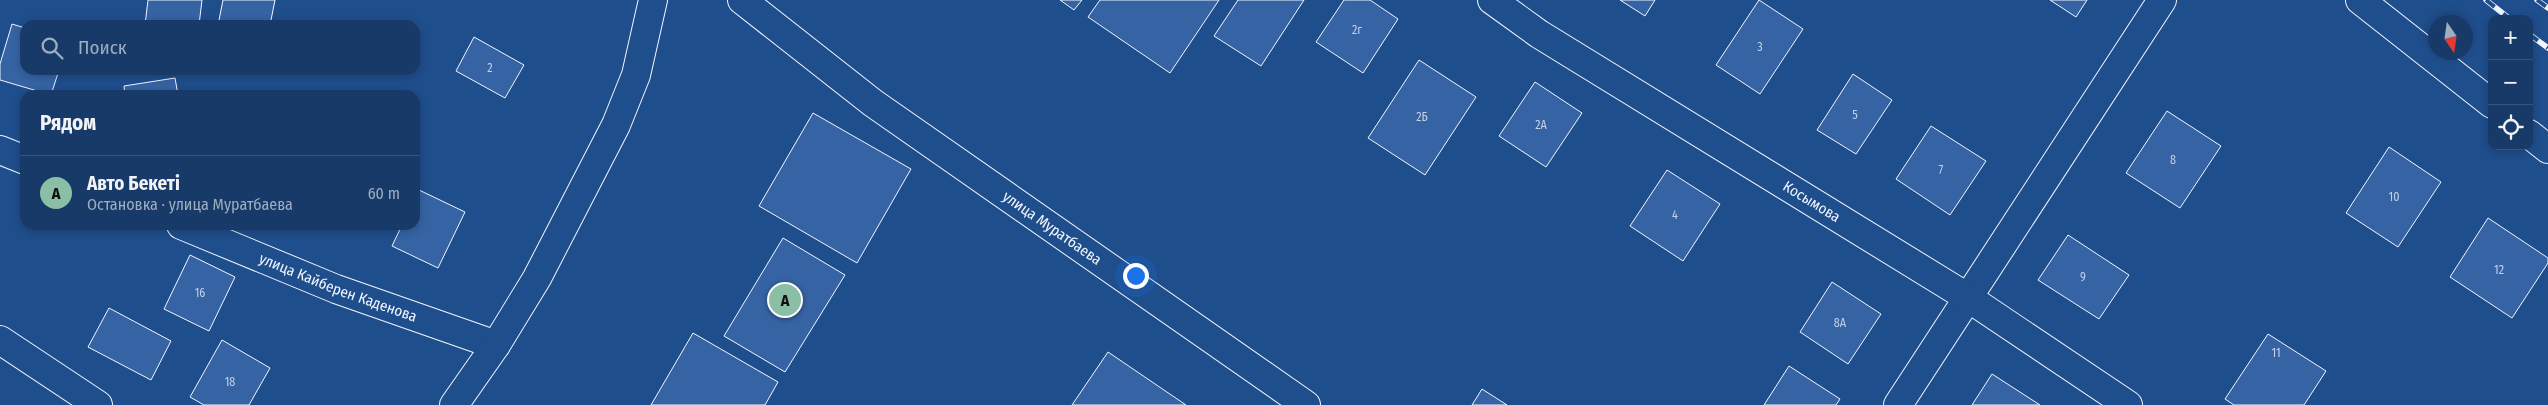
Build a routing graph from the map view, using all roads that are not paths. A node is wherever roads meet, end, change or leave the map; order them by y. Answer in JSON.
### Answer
{"nodes":[{"id":1,"x":653,"y":0,"type":"edge"},
{"id":2,"x":742,"y":0,"type":"edge"},
{"id":3,"x":1492,"y":0,"type":"edge"},
{"id":4,"x":2162,"y":0,"type":"edge"},
{"id":5,"x":2360,"y":0,"type":"edge"},
{"id":6,"x":2488,"y":101,"type":"edge"},
{"id":7,"x":2533,"y":137,"type":"edge"},
{"id":8,"x":2548,"y":149,"type":"edge"},
{"id":9,"x":0,"y":150,"type":"edge"},
{"id":10,"x":20,"y":158,"type":"edge"},
{"id":11,"x":193,"y":230,"type":"edge"},
{"id":12,"x":1967,"y":297,"type":"junction"},
{"id":13,"x":0,"y":340,"type":"edge"},
{"id":14,"x":496,"y":345,"type":"junction"},
{"id":15,"x":98,"y":405,"type":"edge"},
{"id":16,"x":454,"y":405,"type":"edge"},
{"id":17,"x":1306,"y":405,"type":"edge"},
{"id":18,"x":1898,"y":405,"type":"edge"},
{"id":19,"x":2128,"y":405,"type":"edge"}],
"edges":[{"from":1,"to":14,"type":"street"},
{"from":2,"to":17,"type":"street","name":"улица Муратбаева"},
{"from":3,"to":12,"type":"street","name":"Косымова"},
{"from":4,"to":12,"type":"street"},
{"from":5,"to":6,"type":"street"},
{"from":7,"to":8,"type":"street"},
{"from":9,"to":10,"type":"street"},
{"from":11,"to":14,"type":"street","name":"улица Кайберен Каденова"},
{"from":12,"to":18,"type":"street"},
{"from":12,"to":19,"type":"street","name":"Косымова"},
{"from":13,"to":15,"type":"street"},
{"from":14,"to":16,"type":"street"}]}
